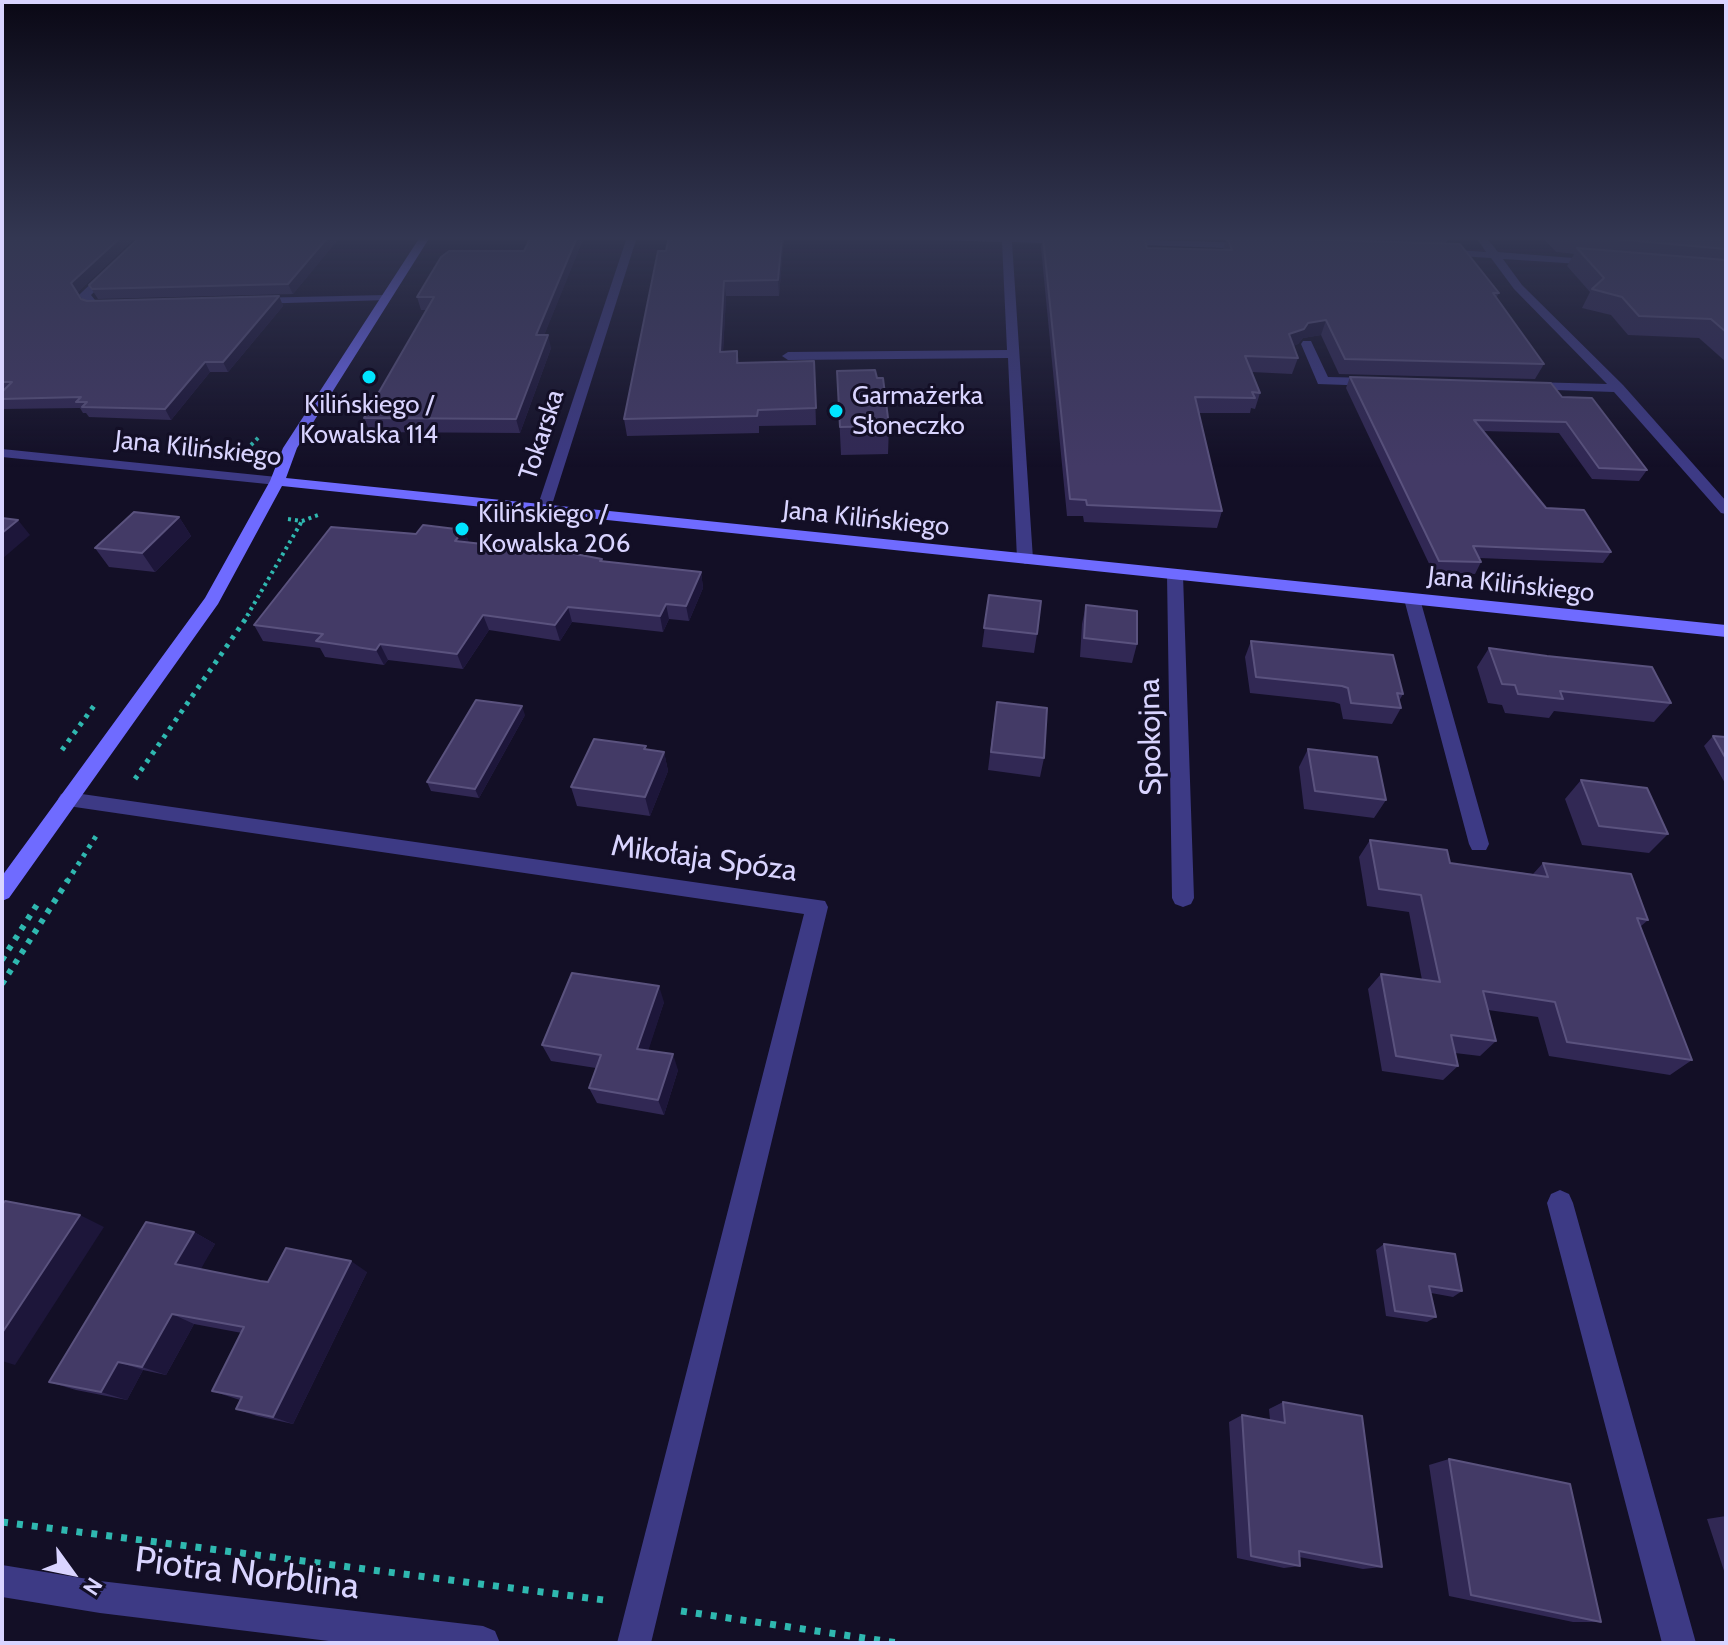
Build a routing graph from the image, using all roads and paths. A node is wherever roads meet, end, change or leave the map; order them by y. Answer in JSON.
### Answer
{"nodes":[{"id":1,"x":375,"y":314,"type":"edge"},
{"id":2,"x":607,"y":314,"type":"edge"},
{"id":3,"x":1012,"y":314,"type":"edge"},
{"id":4,"x":1542,"y":314,"type":"edge"},
{"id":5,"x":1307,"y":344,"type":"edge"},
{"id":6,"x":1015,"y":354,"type":"junction"},
{"id":7,"x":788,"y":356,"type":"dead end"},
{"id":8,"x":1385,"y":383,"type":"edge"},
{"id":9,"x":1510,"y":386,"type":"edge"},
{"id":10,"x":1618,"y":388,"type":"junction"},
{"id":11,"x":2,"y":453,"type":"edge"},
{"id":12,"x":277,"y":481,"type":"junction"},
{"id":13,"x":1726,"y":510,"type":"edge"},
{"id":14,"x":543,"y":511,"type":"junction"},
{"id":15,"x":302,"y":521,"type":"dead end"},
{"id":16,"x":1025,"y":559,"type":"junction"},
{"id":17,"x":1175,"y":575,"type":"junction"},
{"id":18,"x":1412,"y":599,"type":"junction"},
{"id":19,"x":1726,"y":631,"type":"edge"},
{"id":20,"x":68,"y":799,"type":"junction"},
{"id":21,"x":116,"y":806,"type":"junction"},
{"id":22,"x":1479,"y":844,"type":"dead end"},
{"id":23,"x":2,"y":892,"type":"edge"},
{"id":24,"x":1183,"y":898,"type":"dead end"},
{"id":25,"x":2,"y":984,"type":"edge"},
{"id":26,"x":1560,"y":1203,"type":"dead end"},
{"id":27,"x":2,"y":1522,"type":"edge"},
{"id":28,"x":2,"y":1581,"type":"edge"},
{"id":29,"x":643,"y":1605,"type":"junction"},
{"id":30,"x":462,"y":1642,"type":"edge"},
{"id":31,"x":634,"y":1643,"type":"edge"},
{"id":32,"x":898,"y":1643,"type":"edge"},
{"id":33,"x":1679,"y":1643,"type":"edge"}],
"edges":[{"from":1,"to":12,"type":"street"},
{"from":2,"to":14,"type":"street","name":"Tokarska"},
{"from":3,"to":6,"type":"street"},
{"from":4,"to":10,"type":"street"},
{"from":5,"to":8,"type":"street"},
{"from":6,"to":7,"type":"street"},
{"from":6,"to":16,"type":"street"},
{"from":9,"to":10,"type":"street"},
{"from":10,"to":13,"type":"street"},
{"from":11,"to":12,"type":"street","name":"Jana Kilińskiego"},
{"from":12,"to":14,"type":"street","name":"Jana Kilińskiego"},
{"from":12,"to":20,"type":"street"},
{"from":14,"to":16,"type":"street","name":"Jana Kilińskiego"},
{"from":15,"to":21,"type":"path"},
{"from":16,"to":17,"type":"street","name":"Jana Kilińskiego"},
{"from":17,"to":18,"type":"street","name":"Jana Kilińskiego"},
{"from":17,"to":24,"type":"street","name":"Spokojna"},
{"from":18,"to":19,"type":"street","name":"Jana Kilińskiego"},
{"from":18,"to":22,"type":"street"},
{"from":20,"to":21,"type":"street","name":"Mikołaja Spóza"},
{"from":20,"to":23,"type":"street"},
{"from":21,"to":25,"type":"path"},
{"from":21,"to":29,"type":"street","name":"Mikołaja Spóza"},
{"from":26,"to":33,"type":"street"},
{"from":27,"to":29,"type":"path"},
{"from":28,"to":30,"type":"street","name":"Piotra Norblina"},
{"from":29,"to":31,"type":"street","name":"Mikołaja Spóza"},
{"from":29,"to":32,"type":"path"}]}
